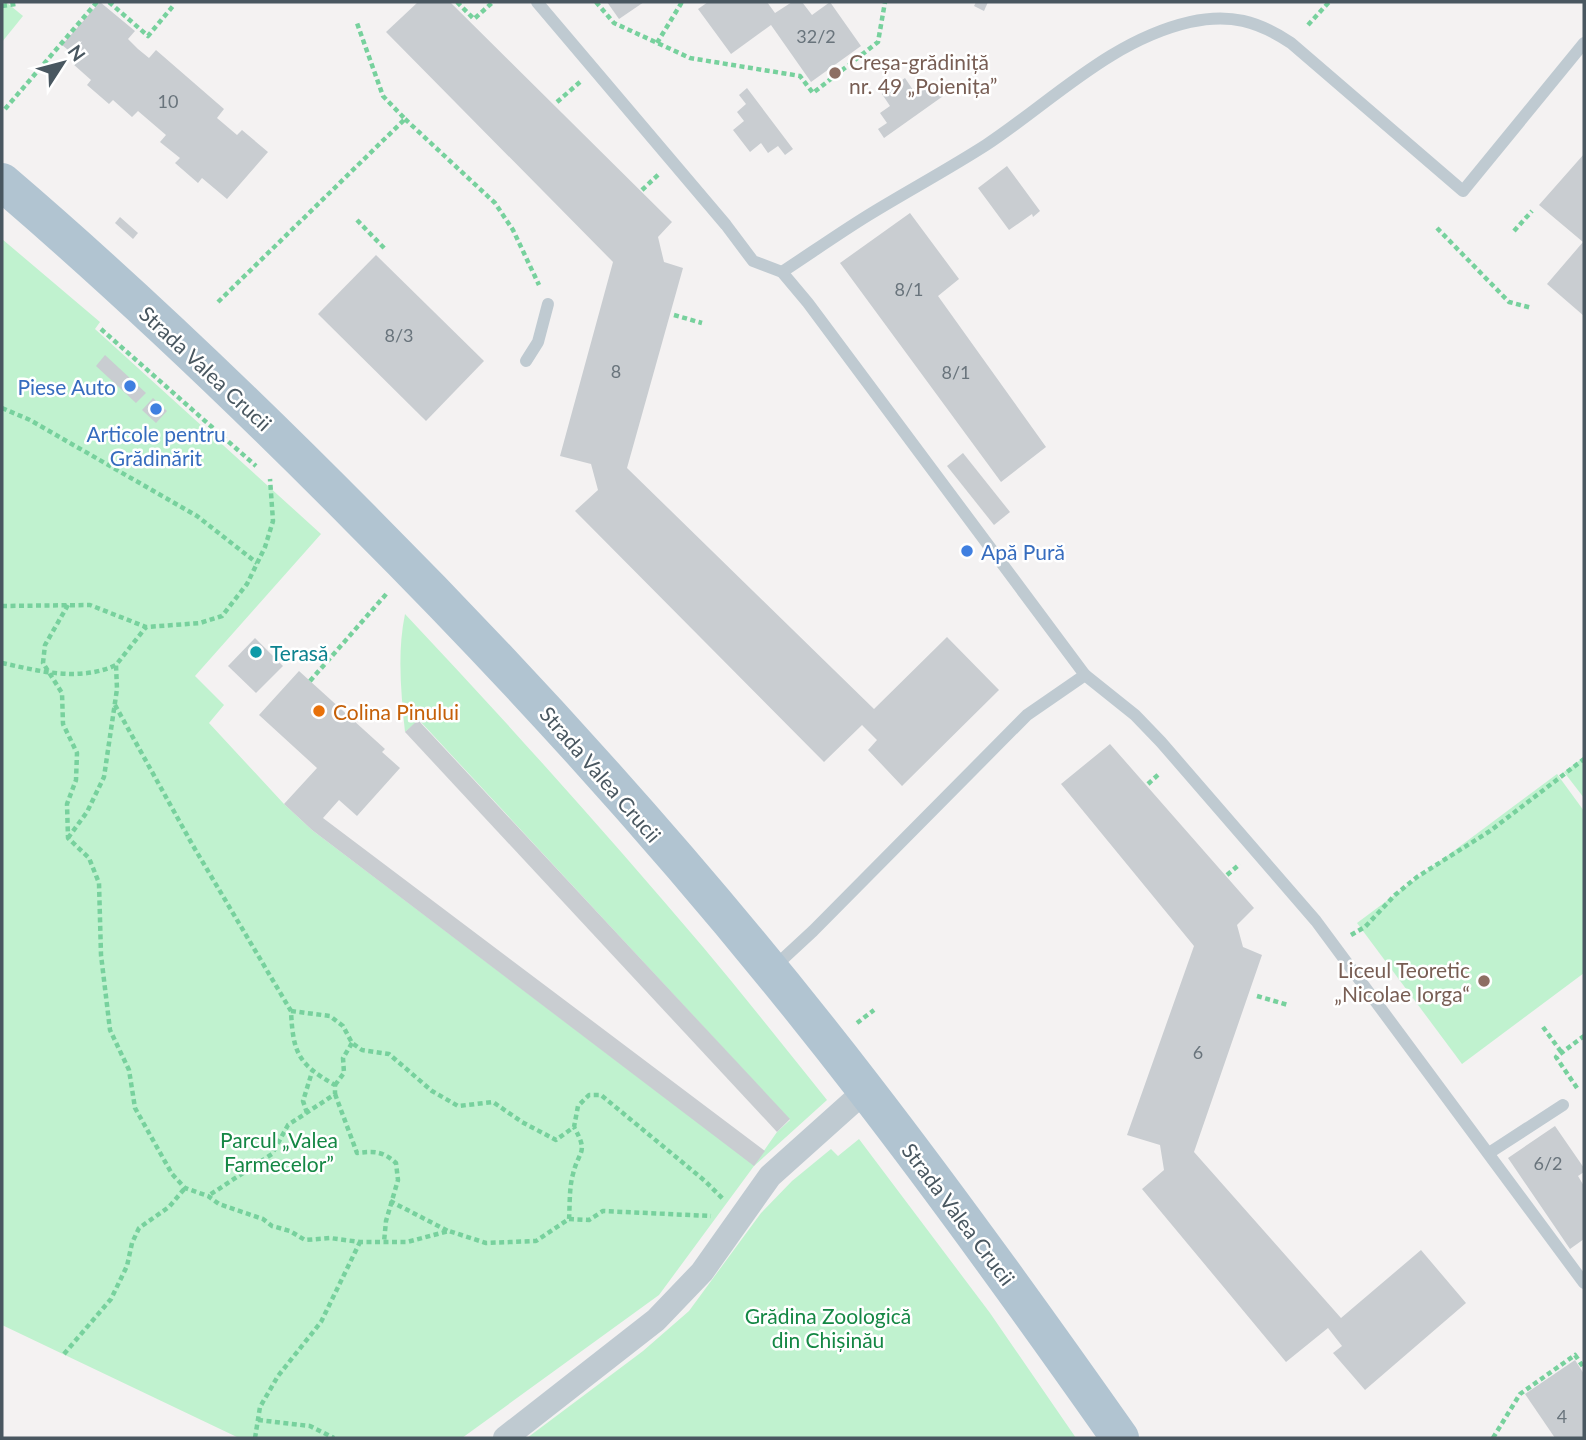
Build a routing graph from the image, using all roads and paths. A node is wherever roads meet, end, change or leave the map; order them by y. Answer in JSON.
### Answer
{"nodes":[{"id":1,"x":97,"y":2,"type":"edge"},
{"id":2,"x":109,"y":2,"type":"edge"},
{"id":3,"x":457,"y":2,"type":"edge"},
{"id":4,"x":493,"y":2,"type":"edge"},
{"id":5,"x":537,"y":2,"type":"edge"},
{"id":6,"x":596,"y":2,"type":"edge"},
{"id":7,"x":682,"y":2,"type":"edge"},
{"id":8,"x":885,"y":2,"type":"edge"},
{"id":9,"x":1329,"y":2,"type":"edge"},
{"id":10,"x":16,"y":4,"type":"dead end"},
{"id":11,"x":173,"y":6,"type":"dead end"},
{"id":12,"x":2,"y":7,"type":"edge"},
{"id":13,"x":358,"y":23,"type":"dead end"},
{"id":14,"x":1308,"y":25,"type":"dead end"},
{"id":15,"x":657,"y":43,"type":"junction"},
{"id":16,"x":1584,"y":43,"type":"edge"},
{"id":17,"x":594,"y":69,"type":"junction"},
{"id":18,"x":556,"y":102,"type":"dead end"},
{"id":19,"x":5,"y":109,"type":"dead end"},
{"id":20,"x":405,"y":119,"type":"junction"},
{"id":21,"x":2,"y":182,"type":"edge"},
{"id":22,"x":1532,"y":211,"type":"dead end"},
{"id":23,"x":356,"y":220,"type":"dead end"},
{"id":24,"x":1437,"y":228,"type":"dead end"},
{"id":25,"x":1514,"y":231,"type":"dead end"},
{"id":26,"x":386,"y":250,"type":"dead end"},
{"id":27,"x":782,"y":272,"type":"junction"},
{"id":28,"x":218,"y":302,"type":"dead end"},
{"id":29,"x":548,"y":304,"type":"joint"},
{"id":30,"x":1532,"y":308,"type":"dead end"},
{"id":31,"x":674,"y":315,"type":"dead end"},
{"id":32,"x":702,"y":323,"type":"dead end"},
{"id":33,"x":101,"y":329,"type":"dead end"},
{"id":34,"x":526,"y":361,"type":"dead end"},
{"id":35,"x":2,"y":408,"type":"edge"},
{"id":36,"x":257,"y":563,"type":"junction"},
{"id":37,"x":398,"y":586,"type":"dead end"},
{"id":38,"x":68,"y":605,"type":"junction"},
{"id":39,"x":2,"y":606,"type":"edge"},
{"id":40,"x":146,"y":626,"type":"junction"},
{"id":41,"x":2,"y":663,"type":"edge"},
{"id":42,"x":116,"y":665,"type":"junction"},
{"id":43,"x":49,"y":673,"type":"junction"},
{"id":44,"x":1085,"y":675,"type":"junction"},
{"id":45,"x":310,"y":681,"type":"dead end"},
{"id":46,"x":115,"y":705,"type":"junction"},
{"id":47,"x":1584,"y":759,"type":"edge"},
{"id":48,"x":68,"y":838,"type":"junction"},
{"id":49,"x":1330,"y":940,"type":"junction"},
{"id":50,"x":771,"y":970,"type":"junction"},
{"id":51,"x":1257,"y":996,"type":"dead end"},
{"id":52,"x":1288,"y":1006,"type":"dead end"},
{"id":53,"x":874,"y":1010,"type":"dead end"},
{"id":54,"x":291,"y":1011,"type":"junction"},
{"id":55,"x":856,"y":1024,"type":"dead end"},
{"id":56,"x":1543,"y":1027,"type":"dead end"},
{"id":57,"x":1584,"y":1036,"type":"edge"},
{"id":58,"x":352,"y":1043,"type":"junction"},
{"id":59,"x":1562,"y":1053,"type":"junction"},
{"id":60,"x":312,"y":1072,"type":"junction"},
{"id":61,"x":335,"y":1086,"type":"junction"},
{"id":62,"x":866,"y":1090,"type":"junction"},
{"id":63,"x":335,"y":1094,"type":"junction"},
{"id":64,"x":1584,"y":1099,"type":"edge"},
{"id":65,"x":1563,"y":1105,"type":"dead end"},
{"id":66,"x":307,"y":1113,"type":"junction"},
{"id":67,"x":574,"y":1127,"type":"junction"},
{"id":68,"x":1489,"y":1153,"type":"junction"},
{"id":69,"x":186,"y":1188,"type":"junction"},
{"id":70,"x":208,"y":1196,"type":"junction"},
{"id":71,"x":390,"y":1201,"type":"junction"},
{"id":72,"x":741,"y":1217,"type":"junction"},
{"id":73,"x":569,"y":1219,"type":"junction"},
{"id":74,"x":449,"y":1231,"type":"junction"},
{"id":75,"x":360,"y":1242,"type":"junction"},
{"id":76,"x":384,"y":1242,"type":"junction"},
{"id":77,"x":1579,"y":1262,"type":"edge"},
{"id":78,"x":1584,"y":1283,"type":"edge"},
{"id":79,"x":64,"y":1354,"type":"dead end"},
{"id":80,"x":1584,"y":1368,"type":"edge"},
{"id":81,"x":258,"y":1420,"type":"junction"},
{"id":82,"x":255,"y":1438,"type":"edge"},
{"id":83,"x":334,"y":1438,"type":"edge"},
{"id":84,"x":505,"y":1438,"type":"edge"},
{"id":85,"x":1120,"y":1438,"type":"edge"},
{"id":86,"x":1493,"y":1438,"type":"edge"}],
"edges":[{"from":1,"to":19,"type":"path"},
{"from":2,"to":11,"type":"path"},
{"from":3,"to":4,"type":"path"},
{"from":5,"to":17,"type":"lane"},
{"from":6,"to":15,"type":"path"},
{"from":7,"to":15,"type":"path"},
{"from":8,"to":15,"type":"path"},
{"from":9,"to":14,"type":"path"},
{"from":10,"to":12,"type":"path"},
{"from":13,"to":20,"type":"path"},
{"from":16,"to":27,"type":"lane"},
{"from":17,"to":18,"type":"path"},
{"from":17,"to":27,"type":"lane"},
{"from":20,"to":28,"type":"path"},
{"from":20,"to":29,"type":"path"},
{"from":21,"to":50,"type":"main road","name":"Strada Valea Crucii"},
{"from":22,"to":25,"type":"path"},
{"from":23,"to":26,"type":"path"},
{"from":24,"to":30,"type":"path"},
{"from":27,"to":44,"type":"lane"},
{"from":29,"to":34,"type":"lane"},
{"from":31,"to":32,"type":"path"},
{"from":33,"to":36,"type":"path"},
{"from":35,"to":36,"type":"path"},
{"from":36,"to":40,"type":"path"},
{"from":37,"to":45,"type":"path"},
{"from":38,"to":39,"type":"path"},
{"from":38,"to":40,"type":"path"},
{"from":38,"to":43,"type":"path"},
{"from":40,"to":42,"type":"path"},
{"from":41,"to":43,"type":"path"},
{"from":42,"to":43,"type":"path"},
{"from":42,"to":46,"type":"path"},
{"from":43,"to":48,"type":"path"},
{"from":44,"to":49,"type":"lane"},
{"from":44,"to":50,"type":"lane"},
{"from":46,"to":48,"type":"path"},
{"from":46,"to":54,"type":"path"},
{"from":47,"to":49,"type":"path"},
{"from":48,"to":69,"type":"path"},
{"from":49,"to":68,"type":"lane"},
{"from":50,"to":62,"type":"main road","name":"Strada Valea Crucii"},
{"from":51,"to":52,"type":"path"},
{"from":53,"to":55,"type":"path"},
{"from":54,"to":58,"type":"path"},
{"from":54,"to":60,"type":"path"},
{"from":56,"to":59,"type":"path"},
{"from":57,"to":59,"type":"path"},
{"from":58,"to":61,"type":"path"},
{"from":58,"to":67,"type":"path"},
{"from":59,"to":64,"type":"path"},
{"from":60,"to":61,"type":"path"},
{"from":60,"to":66,"type":"path"},
{"from":61,"to":63,"type":"path"},
{"from":62,"to":72,"type":"street"},
{"from":62,"to":85,"type":"main road","name":"Strada Valea Crucii"},
{"from":63,"to":66,"type":"path"},
{"from":63,"to":71,"type":"path"},
{"from":65,"to":68,"type":"lane"},
{"from":66,"to":70,"type":"path"},
{"from":67,"to":72,"type":"path"},
{"from":67,"to":73,"type":"path"},
{"from":68,"to":77,"type":"lane"},
{"from":69,"to":70,"type":"path"},
{"from":69,"to":79,"type":"path"},
{"from":70,"to":75,"type":"path"},
{"from":71,"to":74,"type":"path"},
{"from":71,"to":76,"type":"path"},
{"from":72,"to":73,"type":"path"},
{"from":72,"to":84,"type":"street"},
{"from":73,"to":74,"type":"path"},
{"from":74,"to":76,"type":"path"},
{"from":75,"to":76,"type":"path"},
{"from":75,"to":81,"type":"path"},
{"from":77,"to":78,"type":"lane"},
{"from":80,"to":86,"type":"path"},
{"from":81,"to":82,"type":"path"},
{"from":81,"to":83,"type":"path"}]}
